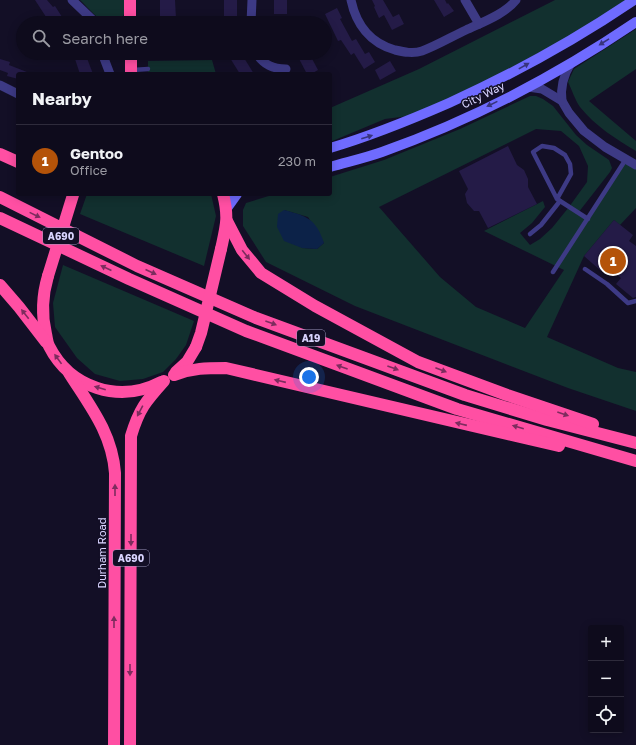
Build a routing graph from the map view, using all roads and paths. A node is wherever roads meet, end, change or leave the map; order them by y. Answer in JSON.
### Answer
{"nodes":[{"id":1,"x":72,"y":0,"type":"edge"},
{"id":2,"x":130,"y":0,"type":"edge"},
{"id":3,"x":252,"y":0,"type":"edge"},
{"id":4,"x":351,"y":0,"type":"edge"},
{"id":5,"x":465,"y":0,"type":"edge"},
{"id":6,"x":516,"y":0,"type":"edge"},
{"id":7,"x":634,"y":0,"type":"edge"},
{"id":8,"x":89,"y":16,"type":"edge"},
{"id":9,"x":130,"y":16,"type":"edge"},
{"id":10,"x":251,"y":16,"type":"edge"},
{"id":11,"x":636,"y":22,"type":"edge"},
{"id":12,"x":479,"y":24,"type":"junction"},
{"id":13,"x":105,"y":60,"type":"edge"},
{"id":14,"x":131,"y":60,"type":"edge"},
{"id":15,"x":262,"y":60,"type":"edge"},
{"id":16,"x":571,"y":63,"type":"junction"},
{"id":17,"x":148,"y":69,"type":"dead end"},
{"id":18,"x":286,"y":69,"type":"dead end"},
{"id":19,"x":109,"y":72,"type":"edge"},
{"id":20,"x":131,"y":72,"type":"edge"},
{"id":21,"x":275,"y":72,"type":"edge"},
{"id":22,"x":0,"y":86,"type":"edge"},
{"id":23,"x":528,"y":87,"type":"junction"},
{"id":24,"x":16,"y":93,"type":"edge"},
{"id":25,"x":562,"y":102,"type":"junction"},
{"id":26,"x":332,"y":147,"type":"edge"},
{"id":27,"x":0,"y":154,"type":"edge"},
{"id":28,"x":626,"y":159,"type":"junction"},
{"id":29,"x":16,"y":161,"type":"edge"},
{"id":30,"x":636,"y":165,"type":"edge"},
{"id":31,"x":332,"y":166,"type":"edge"},
{"id":32,"x":72,"y":196,"type":"edge"},
{"id":33,"x":223,"y":196,"type":"edge"},
{"id":34,"x":235,"y":196,"type":"edge"},
{"id":35,"x":0,"y":197,"type":"edge"},
{"id":36,"x":558,"y":200,"type":"junction"},
{"id":37,"x":226,"y":208,"type":"junction"},
{"id":38,"x":0,"y":218,"type":"edge"},
{"id":39,"x":588,"y":220,"type":"junction"},
{"id":40,"x":227,"y":221,"type":"junction"},
{"id":41,"x":530,"y":234,"type":"dead end"},
{"id":42,"x":585,"y":269,"type":"dead end"},
{"id":43,"x":554,"y":272,"type":"dead end"},
{"id":44,"x":0,"y":286,"type":"edge"},
{"id":45,"x":636,"y":301,"type":"edge"},
{"id":46,"x":48,"y":345,"type":"junction"},
{"id":47,"x":69,"y":373,"type":"junction"},
{"id":48,"x":169,"y":378,"type":"junction"},
{"id":49,"x":636,"y":439,"type":"edge"},
{"id":50,"x":636,"y":443,"type":"edge"},
{"id":51,"x":636,"y":462,"type":"edge"},
{"id":52,"x":114,"y":745,"type":"edge"},
{"id":53,"x":130,"y":745,"type":"edge"}],
"edges":[{"from":1,"to":8,"type":"street"},
{"from":2,"to":9,"type":"highway"},
{"from":3,"to":10,"type":"street"},
{"from":4,"to":12,"type":"street"},
{"from":5,"to":12,"type":"street"},
{"from":6,"to":12,"type":"street"},
{"from":26,"to":7,"type":"main road","name":"City Way","one_way":true},
{"from":11,"to":16,"type":"main road","name":"City Way","one_way":true},
{"from":13,"to":19,"type":"street"},
{"from":14,"to":20,"type":"highway"},
{"from":15,"to":21,"type":"street"},
{"from":16,"to":23,"type":"main road","name":"City Way"},
{"from":16,"to":25,"type":"street"},
{"from":17,"to":20,"type":"lane"},
{"from":18,"to":21,"type":"street"},
{"from":22,"to":24,"type":"street"},
{"from":23,"to":25,"type":"street"},
{"from":23,"to":31,"type":"main road","name":"City Way","one_way":true},
{"from":25,"to":28,"type":"street"},
{"from":27,"to":29,"type":"highway"},
{"from":28,"to":30,"type":"street"},
{"from":28,"to":39,"type":"lane"},
{"from":32,"to":46,"type":"highway","number":"A690","bridge":true},
{"from":33,"to":37,"type":"highway","number":"A690"},
{"from":34,"to":37,"type":"main road"},
{"from":35,"to":50,"type":"highway","number":"A19","one_way":true},
{"from":36,"to":36,"type":"lane"},
{"from":36,"to":39,"type":"lane"},
{"from":36,"to":41,"type":"lane"},
{"from":37,"to":40,"type":"highway","number":"A690"},
{"from":51,"to":38,"type":"highway","number":"A19","one_way":true},
{"from":39,"to":43,"type":"lane"},
{"from":40,"to":48,"type":"highway","number":"A690","bridge":true},
{"from":40,"to":49,"type":"highway","one_way":true},
{"from":42,"to":45,"type":"lane"},
{"from":46,"to":44,"type":"highway","one_way":true},
{"from":47,"to":46,"type":"highway","number":"A690","one_way":true},
{"from":48,"to":47,"type":"highway","number":"A690","one_way":true},
{"from":52,"to":47,"type":"highway","name":"Durham Road","number":"A690","one_way":true},
{"from":51,"to":48,"type":"highway","one_way":true},
{"from":48,"to":53,"type":"highway","number":"A690","one_way":true}]}
